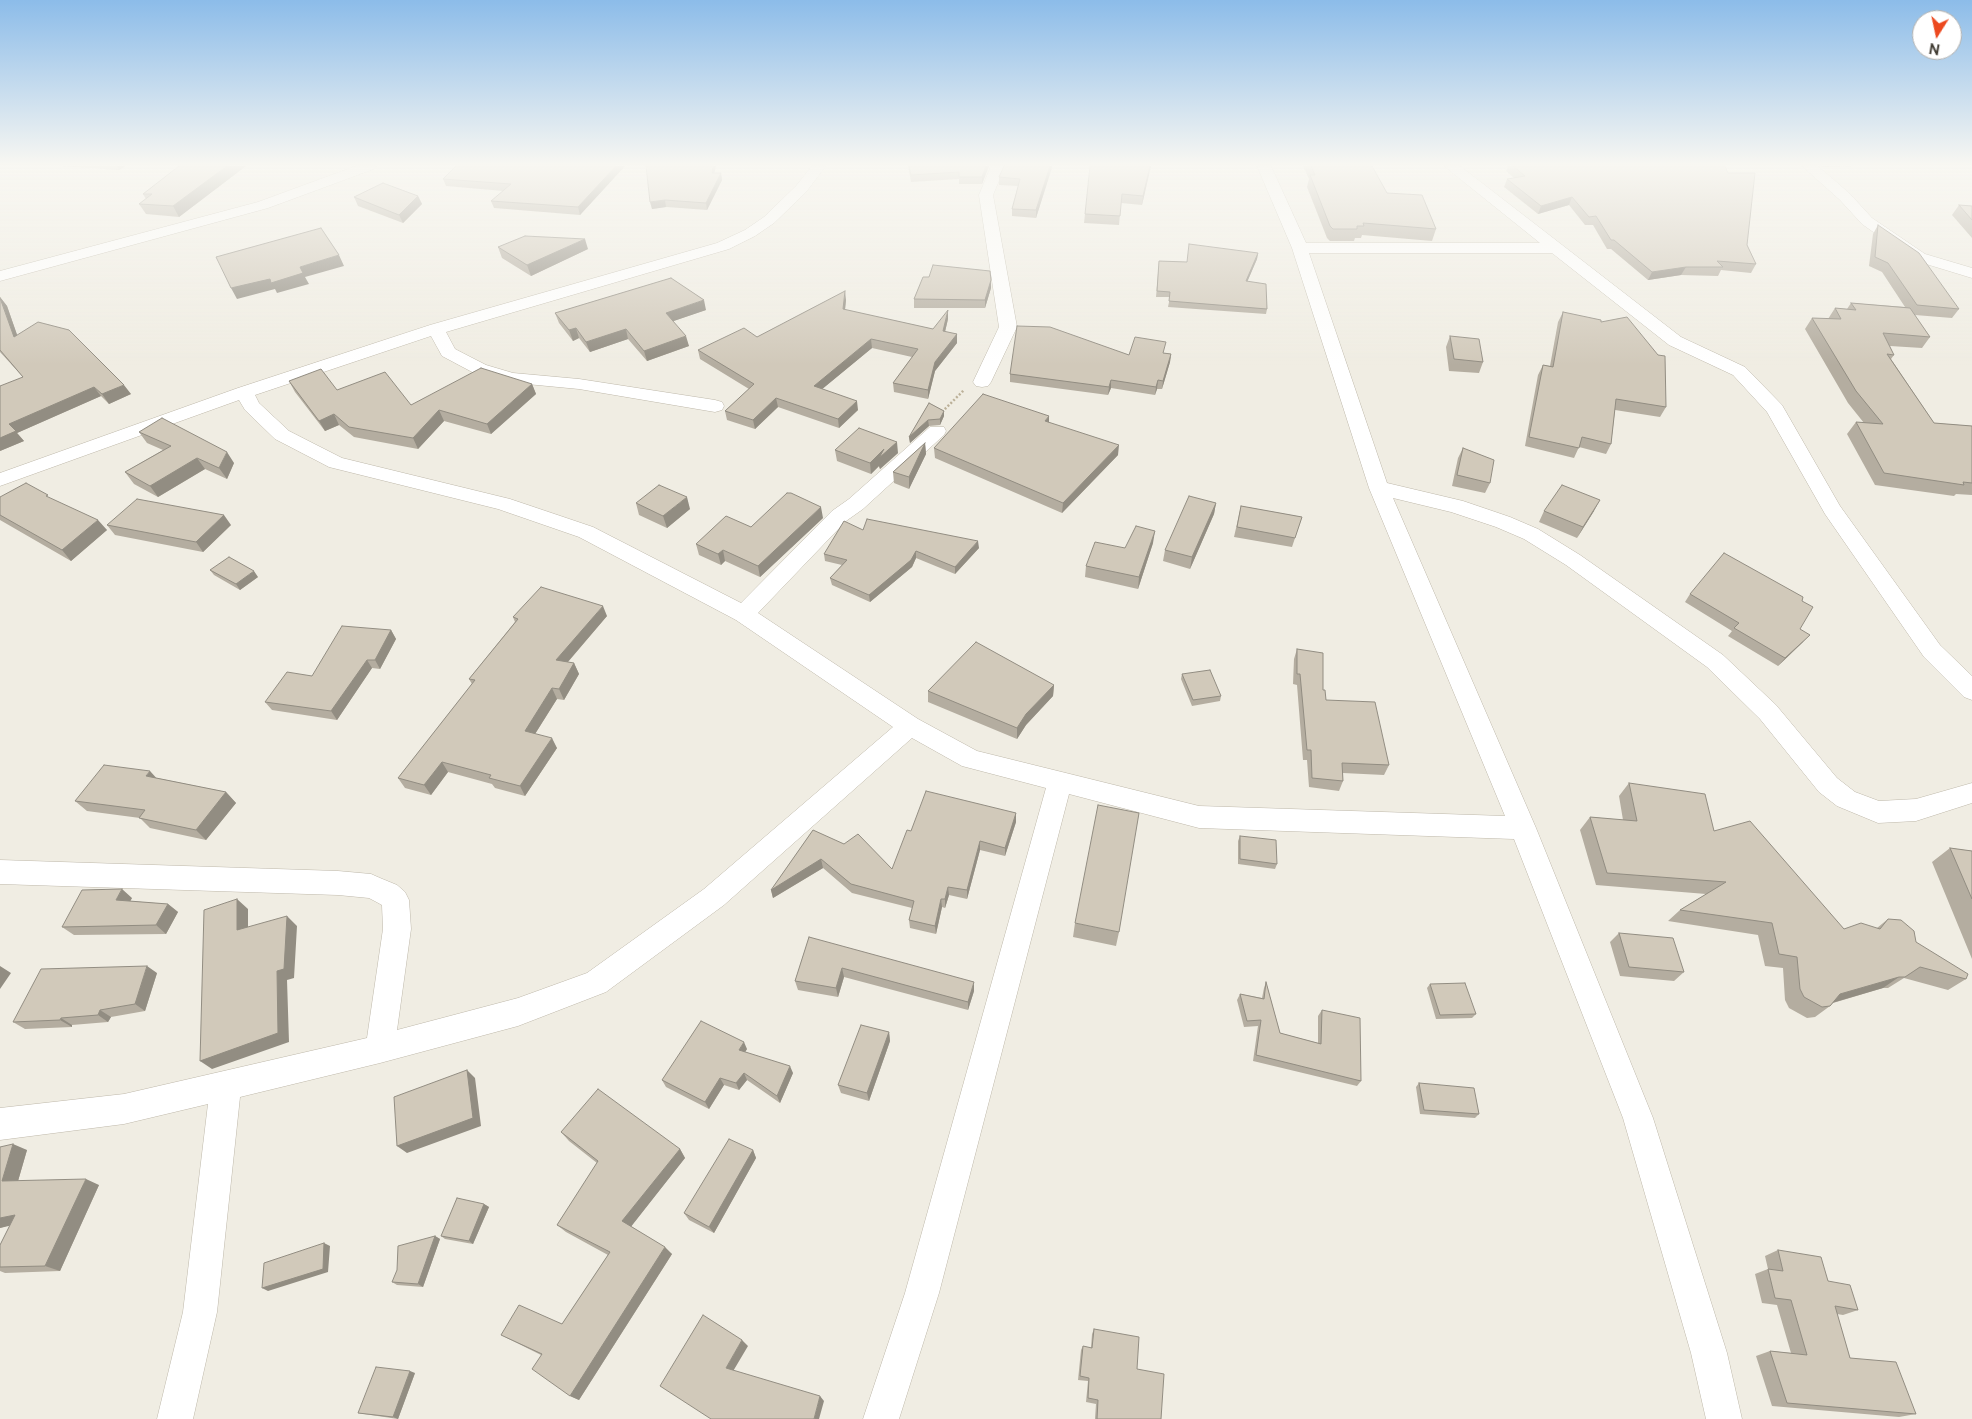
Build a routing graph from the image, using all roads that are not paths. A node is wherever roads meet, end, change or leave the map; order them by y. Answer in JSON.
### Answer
{"nodes":[{"id":1,"x":160,"y":232,"type":"edge"},
{"id":2,"x":752,"y":232,"type":"edge"},
{"id":3,"x":992,"y":232,"type":"edge"},
{"id":4,"x":1293,"y":232,"type":"edge"},
{"id":5,"x":1537,"y":232,"type":"edge"},
{"id":6,"x":1883,"y":232,"type":"edge"},
{"id":7,"x":1300,"y":248,"type":"junction"},
{"id":8,"x":1558,"y":248,"type":"junction"},
{"id":9,"x":1972,"y":273,"type":"edge"},
{"id":10,"x":0,"y":276,"type":"edge"},
{"id":11,"x":436,"y":329,"type":"junction"},
{"id":12,"x":982,"y":382,"type":"road end"},
{"id":13,"x":244,"y":392,"type":"junction"},
{"id":14,"x":715,"y":406,"type":"dead end"},
{"id":15,"x":937,"y":431,"type":"road end"},
{"id":16,"x":0,"y":480,"type":"edge"},
{"id":17,"x":1379,"y":488,"type":"junction"},
{"id":18,"x":744,"y":614,"type":"junction"},
{"id":19,"x":1972,"y":691,"type":"edge"},
{"id":20,"x":910,"y":726,"type":"junction"},
{"id":21,"x":1060,"y":782,"type":"junction"},
{"id":22,"x":1972,"y":793,"type":"edge"},
{"id":23,"x":1524,"y":828,"type":"junction"},
{"id":24,"x":0,"y":872,"type":"edge"},
{"id":25,"x":380,"y":1049,"type":"junction"},
{"id":26,"x":226,"y":1085,"type":"junction"},
{"id":27,"x":0,"y":1124,"type":"edge"},
{"id":28,"x":174,"y":1419,"type":"edge"},
{"id":29,"x":881,"y":1419,"type":"edge"},
{"id":30,"x":1724,"y":1419,"type":"edge"}],
"edges":[{"from":1,"to":10,"type":"street"},
{"from":2,"to":11,"type":"street"},
{"from":3,"to":12,"type":"street"},
{"from":4,"to":7,"type":"street"},
{"from":5,"to":8,"type":"street"},
{"from":6,"to":9,"type":"street"},
{"from":7,"to":8,"type":"street"},
{"from":7,"to":17,"type":"street"},
{"from":8,"to":19,"type":"street"},
{"from":11,"to":13,"type":"street"},
{"from":11,"to":14,"type":"street"},
{"from":13,"to":16,"type":"street"},
{"from":13,"to":18,"type":"street"},
{"from":15,"to":18,"type":"street"},
{"from":17,"to":22,"type":"street"},
{"from":17,"to":23,"type":"street"},
{"from":18,"to":20,"type":"street"},
{"from":20,"to":21,"type":"street"},
{"from":20,"to":25,"type":"street"},
{"from":21,"to":23,"type":"street"},
{"from":21,"to":29,"type":"street"},
{"from":23,"to":30,"type":"street"},
{"from":24,"to":25,"type":"street"},
{"from":25,"to":26,"type":"street"},
{"from":26,"to":27,"type":"street"},
{"from":26,"to":28,"type":"street"}]}
